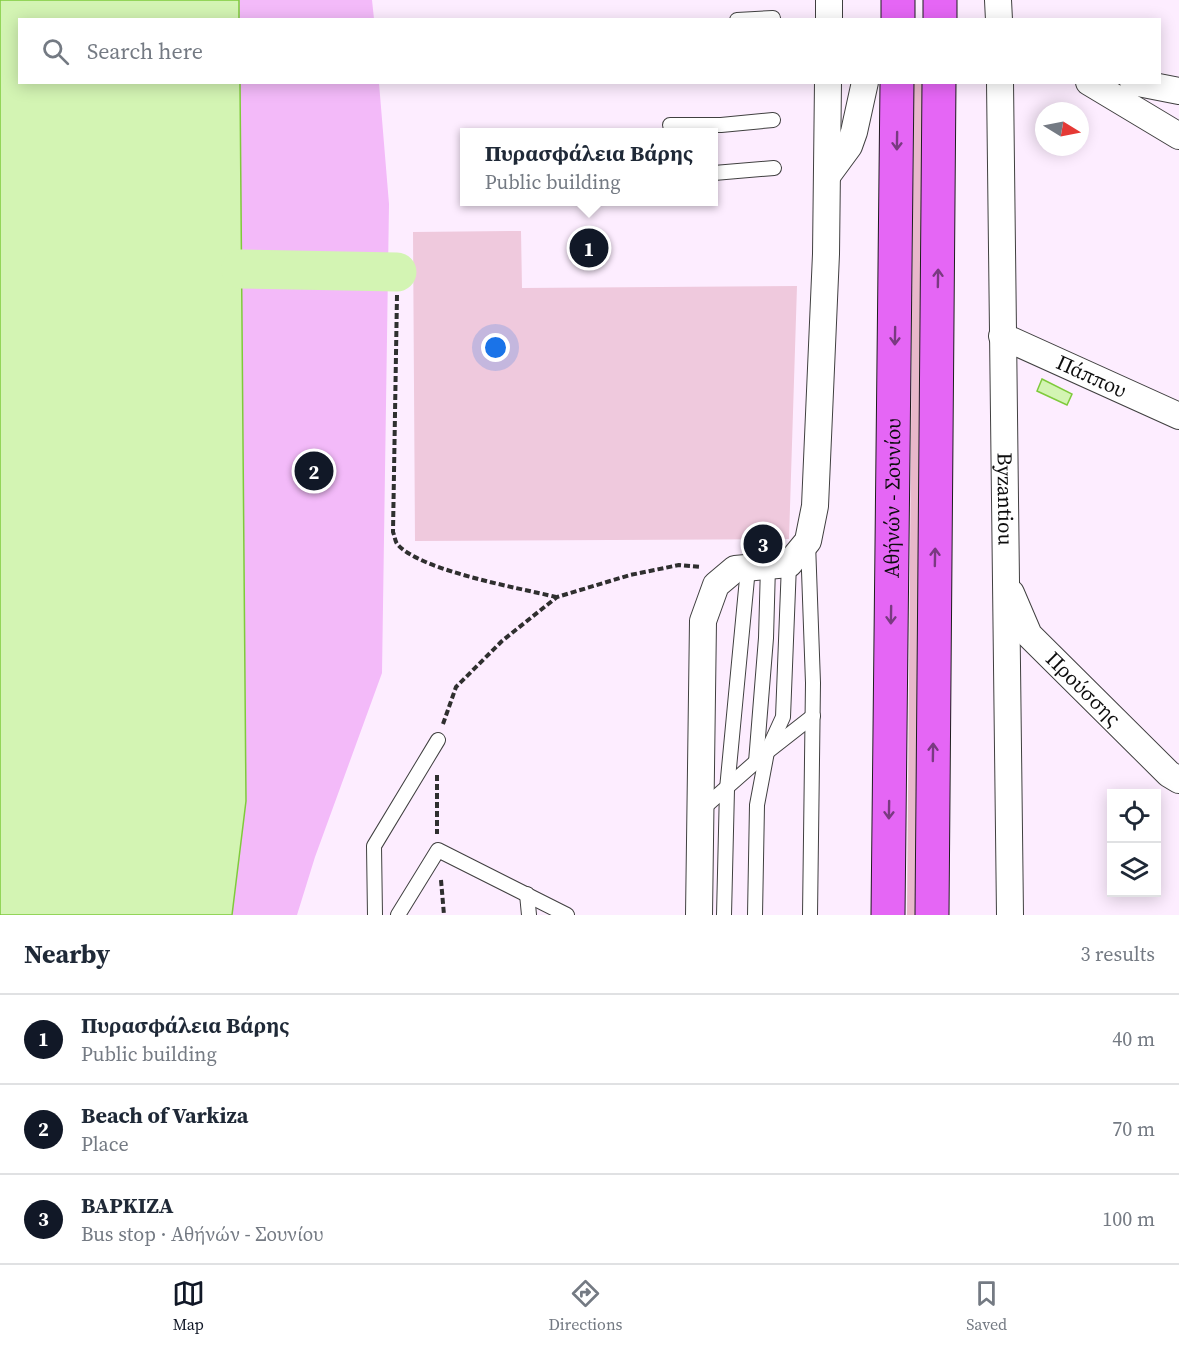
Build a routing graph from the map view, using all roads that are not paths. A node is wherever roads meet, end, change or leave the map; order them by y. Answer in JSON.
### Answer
{"nodes":[{"id":1,"x":829,"y":0,"type":"edge"},
{"id":2,"x":898,"y":0,"type":"edge"},
{"id":3,"x":940,"y":0,"type":"edge"},
{"id":4,"x":998,"y":0,"type":"edge"},
{"id":5,"x":829,"y":18,"type":"edge"},
{"id":6,"x":890,"y":18,"type":"edge"},
{"id":7,"x":898,"y":18,"type":"edge"},
{"id":8,"x":940,"y":18,"type":"edge"},
{"id":9,"x":999,"y":18,"type":"edge"},
{"id":10,"x":828,"y":84,"type":"edge"},
{"id":11,"x":865,"y":84,"type":"edge"},
{"id":12,"x":897,"y":84,"type":"edge"},
{"id":13,"x":939,"y":84,"type":"edge"},
{"id":14,"x":1000,"y":84,"type":"edge"},
{"id":15,"x":1092,"y":84,"type":"edge"},
{"id":16,"x":1143,"y":84,"type":"edge"},
{"id":17,"x":1179,"y":91,"type":"edge"},
{"id":18,"x":773,"y":120,"type":"dead end"},
{"id":19,"x":670,"y":125,"type":"dead end"},
{"id":20,"x":1179,"y":136,"type":"edge"},
{"id":21,"x":774,"y":168,"type":"dead end"},
{"id":22,"x":718,"y":173,"type":"edge"},
{"id":23,"x":827,"y":176,"type":"junction"},
{"id":24,"x":1002,"y":336,"type":"junction"},
{"id":25,"x":1179,"y":416,"type":"edge"},
{"id":26,"x":808,"y":541,"type":"junction"},
{"id":27,"x":760,"y":567,"type":"junction"},
{"id":28,"x":1007,"y":583,"type":"junction"},
{"id":29,"x":813,"y":716,"type":"junction"},
{"id":30,"x":438,"y":740,"type":"road end"},
{"id":31,"x":767,"y":752,"type":"junction"},
{"id":32,"x":756,"y":762,"type":"junction"},
{"id":33,"x":1179,"y":780,"type":"edge"},
{"id":34,"x":727,"y":789,"type":"junction"},
{"id":35,"x":700,"y":811,"type":"junction"},
{"id":36,"x":527,"y":894,"type":"junction"},
{"id":37,"x":375,"y":915,"type":"edge"},
{"id":38,"x":398,"y":915,"type":"edge"},
{"id":39,"x":530,"y":915,"type":"edge"},
{"id":40,"x":567,"y":915,"type":"edge"},
{"id":41,"x":699,"y":915,"type":"edge"},
{"id":42,"x":724,"y":915,"type":"edge"},
{"id":43,"x":755,"y":915,"type":"edge"},
{"id":44,"x":810,"y":915,"type":"edge"},
{"id":45,"x":888,"y":915,"type":"edge"},
{"id":46,"x":932,"y":915,"type":"edge"},
{"id":47,"x":1010,"y":915,"type":"edge"}],
"edges":[{"from":1,"to":5,"type":"street"},
{"from":2,"to":6,"type":"street"},
{"from":2,"to":7,"type":"main road"},
{"from":3,"to":8,"type":"main road"},
{"from":4,"to":9,"type":"street"},
{"from":10,"to":23,"type":"street"},
{"from":11,"to":23,"type":"street"},
{"from":12,"to":45,"type":"main road","name":"Αθήνών - Σουνίου","one_way":true},
{"from":46,"to":13,"type":"main road","name":"Αθήνών - Σουνίου","one_way":true},
{"from":14,"to":24,"type":"street","name":"Byzantiou"},
{"from":15,"to":20,"type":"street"},
{"from":16,"to":17,"type":"street"},
{"from":18,"to":19,"type":"lane"},
{"from":21,"to":22,"type":"lane"},
{"from":23,"to":26,"type":"street"},
{"from":24,"to":25,"type":"street","name":"Πάππου"},
{"from":24,"to":28,"type":"street","name":"Byzantiou"},
{"from":26,"to":27,"type":"street"},
{"from":26,"to":29,"type":"lane"},
{"from":27,"to":31,"type":"lane"},
{"from":27,"to":32,"type":"lane"},
{"from":27,"to":34,"type":"lane"},
{"from":27,"to":35,"type":"street"},
{"from":28,"to":33,"type":"street","name":"Προύσσης"},
{"from":28,"to":47,"type":"street","name":"Byzantiou"},
{"from":29,"to":31,"type":"lane"},
{"from":29,"to":44,"type":"lane"},
{"from":30,"to":37,"type":"lane"},
{"from":31,"to":32,"type":"lane"},
{"from":31,"to":43,"type":"lane"},
{"from":32,"to":34,"type":"lane"},
{"from":34,"to":35,"type":"lane"},
{"from":34,"to":42,"type":"lane"},
{"from":35,"to":41,"type":"street"},
{"from":36,"to":38,"type":"lane"},
{"from":36,"to":39,"type":"lane"},
{"from":36,"to":40,"type":"lane"}]}
